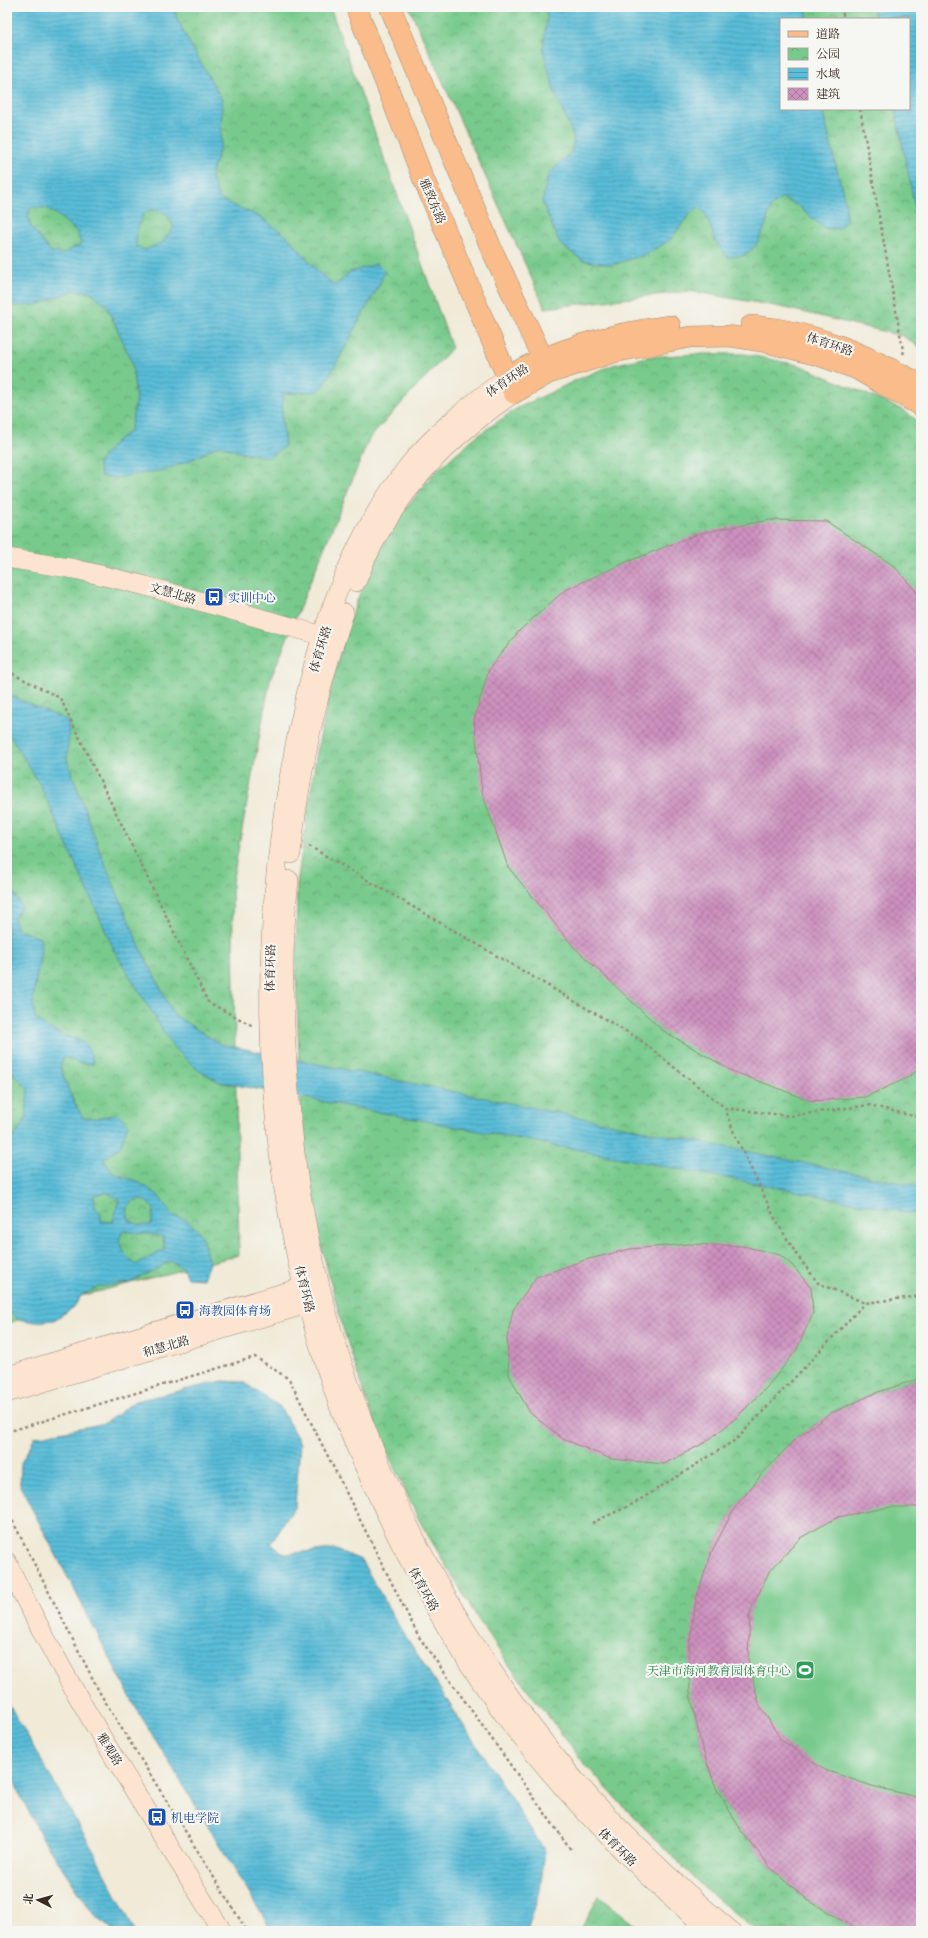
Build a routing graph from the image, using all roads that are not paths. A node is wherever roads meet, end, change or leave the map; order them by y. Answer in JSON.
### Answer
{"nodes":[{"id":1,"x":356,"y":7,"type":"edge"},
{"id":2,"x":390,"y":7,"type":"edge"},
{"id":3,"x":546,"y":365,"type":"junction"},
{"id":4,"x":914,"y":382,"type":"edge"},
{"id":5,"x":511,"y":385,"type":"junction"},
{"id":6,"x":921,"y":406,"type":"edge"},
{"id":7,"x":7,"y":558,"type":"edge"},
{"id":8,"x":7,"y":571,"type":"edge"},
{"id":9,"x":327,"y":644,"type":"junction"},
{"id":10,"x":278,"y":1047,"type":"junction"},
{"id":11,"x":314,"y":1293,"type":"junction"},
{"id":12,"x":7,"y":1376,"type":"edge"},
{"id":13,"x":7,"y":1393,"type":"edge"},
{"id":14,"x":7,"y":1562,"type":"edge"},
{"id":15,"x":7,"y":1584,"type":"edge"},
{"id":16,"x":212,"y":1931,"type":"edge"},
{"id":17,"x":222,"y":1931,"type":"edge"},
{"id":18,"x":710,"y":1931,"type":"edge"},
{"id":19,"x":731,"y":1931,"type":"edge"}],
"edges":[{"from":1,"to":5,"type":"main road","name":"雅致东路"},
{"from":2,"to":3,"type":"main road"},
{"from":3,"to":4,"type":"main road","name":"体育环路"},
{"from":3,"to":5,"type":"main road","name":"体育环路"},
{"from":3,"to":6,"type":"main road","name":"体育环路"},
{"from":5,"to":9,"type":"main road","name":"体育环路"},
{"from":7,"to":9,"type":"main road","name":"文慧北路"},
{"from":8,"to":9,"type":"main road","name":"文慧北路"},
{"from":9,"to":10,"type":"main road","name":"体育环路"},
{"from":9,"to":10,"type":"main road","name":"体育环路"},
{"from":10,"to":11,"type":"main road","name":"体育环路"},
{"from":11,"to":12,"type":"main road","name":"和慧北路"},
{"from":11,"to":13,"type":"main road","name":"和慧北路"},
{"from":11,"to":18,"type":"main road","name":"体育环路"},
{"from":11,"to":19,"type":"main road","name":"体育环路"},
{"from":14,"to":17,"type":"main road","name":"雅观路"},
{"from":15,"to":16,"type":"main road","name":"雅观路"}]}
